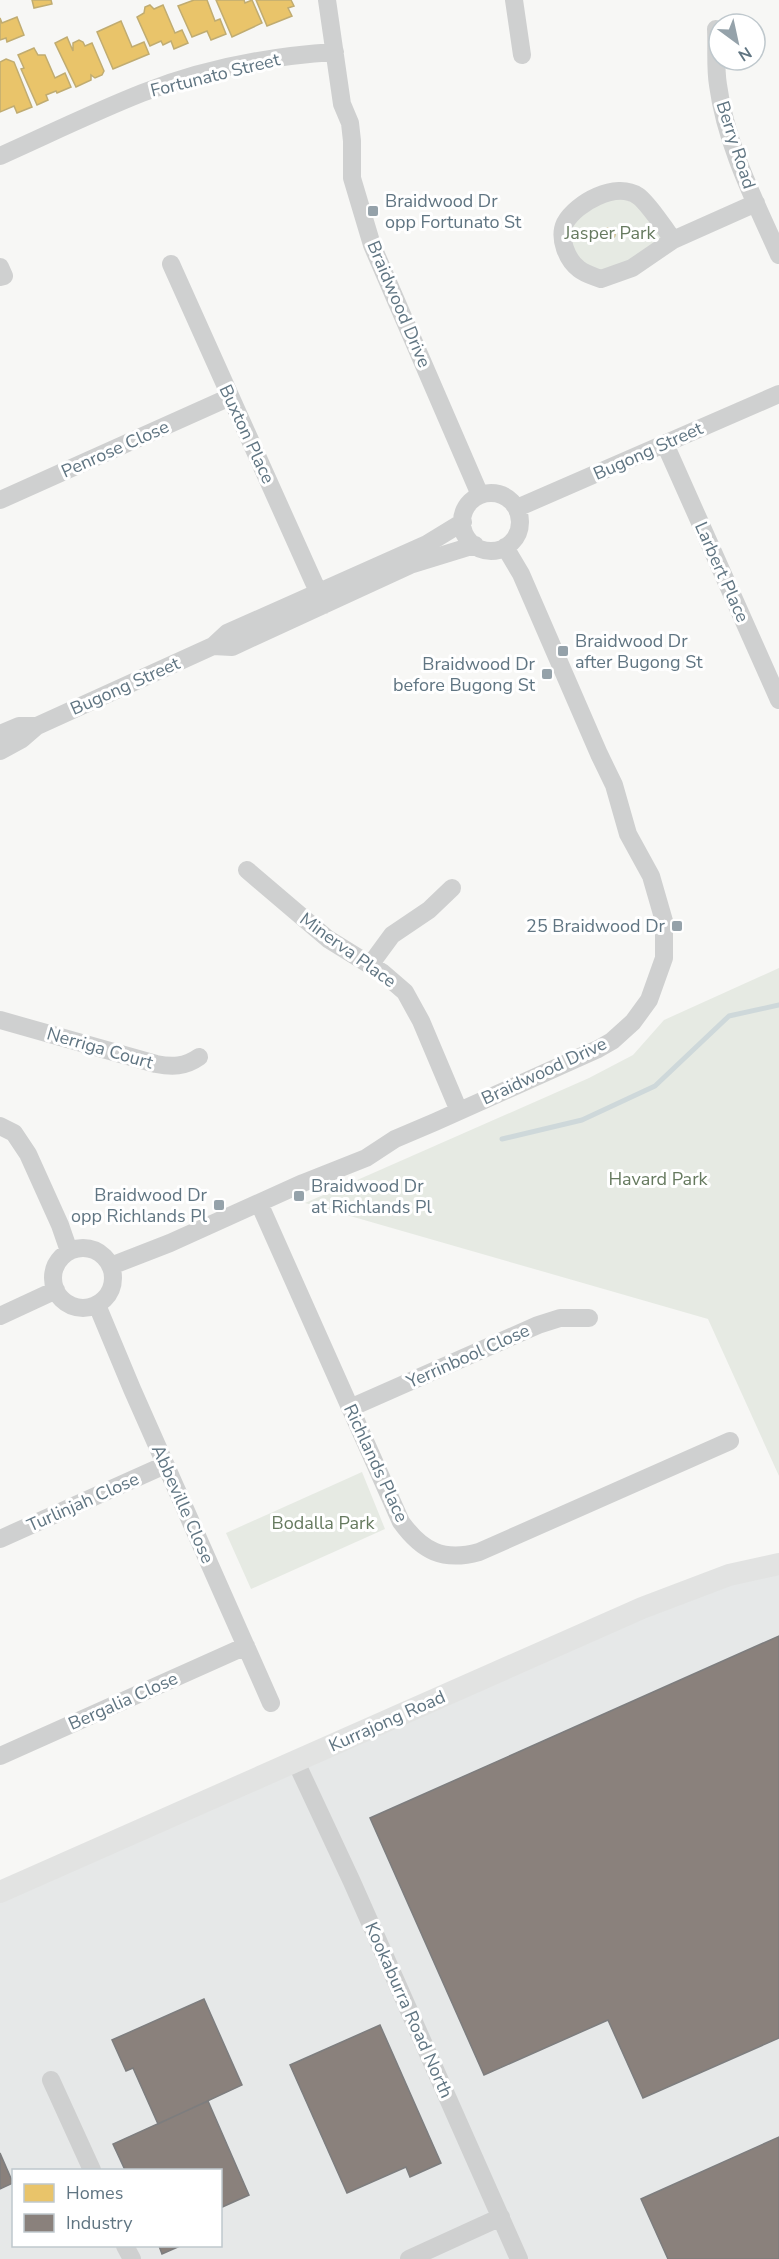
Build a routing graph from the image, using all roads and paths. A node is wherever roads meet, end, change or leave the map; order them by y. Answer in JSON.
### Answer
{"nodes":[{"id":1,"x":327,"y":0,"type":"edge"},
{"id":2,"x":514,"y":0,"type":"edge"},
{"id":3,"x":335,"y":52,"type":"junction"},
{"id":4,"x":522,"y":55,"type":"dead end"},
{"id":5,"x":718,"y":72,"type":"edge"},
{"id":6,"x":0,"y":156,"type":"edge"},
{"id":7,"x":756,"y":203,"type":"junction"},
{"id":8,"x":673,"y":240,"type":"junction"},
{"id":9,"x":779,"y":255,"type":"edge"},
{"id":10,"x":171,"y":264,"type":"dead end"},
{"id":11,"x":0,"y":267,"type":"edge"},
{"id":12,"x":0,"y":278,"type":"edge"},
{"id":13,"x":779,"y":394,"type":"edge"},
{"id":14,"x":230,"y":397,"type":"junction"},
{"id":15,"x":665,"y":444,"type":"junction"},
{"id":16,"x":480,"y":495,"type":"junction"},
{"id":17,"x":0,"y":500,"type":"edge"},
{"id":18,"x":517,"y":508,"type":"junction"},
{"id":19,"x":463,"y":522,"type":"junction"},
{"id":20,"x":475,"y":545,"type":"junction"},
{"id":21,"x":505,"y":547,"type":"junction"},
{"id":22,"x":321,"y":598,"type":"junction"},
{"id":23,"x":779,"y":700,"type":"edge"},
{"id":24,"x":37,"y":726,"type":"junction"},
{"id":25,"x":0,"y":734,"type":"edge"},
{"id":26,"x":0,"y":751,"type":"edge"},
{"id":27,"x":247,"y":870,"type":"dead end"},
{"id":28,"x":452,"y":888,"type":"dead end"},
{"id":29,"x":370,"y":964,"type":"junction"},
{"id":30,"x":0,"y":1020,"type":"edge"},
{"id":31,"x":199,"y":1057,"type":"dead end"},
{"id":32,"x":459,"y":1111,"type":"junction"},
{"id":33,"x":0,"y":1126,"type":"edge"},
{"id":34,"x":259,"y":1203,"type":"junction"},
{"id":35,"x":69,"y":1251,"type":"junction"},
{"id":36,"x":111,"y":1266,"type":"junction"},
{"id":37,"x":56,"y":1290,"type":"junction"},
{"id":38,"x":97,"y":1305,"type":"junction"},
{"id":39,"x":0,"y":1316,"type":"edge"},
{"id":40,"x":589,"y":1318,"type":"dead end"},
{"id":41,"x":350,"y":1408,"type":"junction"},
{"id":42,"x":730,"y":1441,"type":"dead end"},
{"id":43,"x":165,"y":1465,"type":"junction"},
{"id":44,"x":0,"y":1539,"type":"edge"},
{"id":45,"x":779,"y":1564,"type":"edge"},
{"id":46,"x":246,"y":1646,"type":"junction"},
{"id":47,"x":271,"y":1703,"type":"dead end"},
{"id":48,"x":0,"y":1756,"type":"edge"},
{"id":49,"x":296,"y":1762,"type":"junction"},
{"id":50,"x":0,"y":1892,"type":"edge"},
{"id":51,"x":51,"y":2080,"type":"dead end"},
{"id":52,"x":92,"y":2169,"type":"edge"},
{"id":53,"x":501,"y":2217,"type":"junction"},
{"id":54,"x":409,"y":2259,"type":"edge"},
{"id":55,"x":519,"y":2259,"type":"edge"}],
"edges":[{"from":1,"to":3,"type":"street","name":"Braidwood Drive"},
{"from":2,"to":4,"type":"street"},
{"from":3,"to":6,"type":"street","name":"Fortunato Street"},
{"from":3,"to":16,"type":"street","name":"Braidwood Drive"},
{"from":5,"to":7,"type":"street","name":"Berry Road"},
{"from":7,"to":8,"type":"street"},
{"from":7,"to":9,"type":"street","name":"Berry Road"},
{"from":8,"to":8,"type":"street"},
{"from":10,"to":14,"type":"street","name":"Buxton Place"},
{"from":11,"to":12,"type":"street"},
{"from":13,"to":15,"type":"street","name":"Bugong Street"},
{"from":14,"to":17,"type":"street","name":"Penrose Close"},
{"from":14,"to":22,"type":"street","name":"Buxton Place"},
{"from":15,"to":18,"type":"street","name":"Bugong Street"},
{"from":15,"to":23,"type":"street","name":"Larbert Place"},
{"from":16,"to":18,"type":"street"},
{"from":16,"to":19,"type":"street"},
{"from":18,"to":21,"type":"street"},
{"from":19,"to":20,"type":"street"},
{"from":19,"to":22,"type":"street","name":"Bugong Street"},
{"from":20,"to":21,"type":"street"},
{"from":20,"to":22,"type":"street","name":"Bugong Street"},
{"from":21,"to":32,"type":"street","name":"Braidwood Drive"},
{"from":22,"to":24,"type":"street","name":"Bugong Street"},
{"from":24,"to":25,"type":"street","name":"Bugong Street"},
{"from":24,"to":26,"type":"street","name":"Bugong Street"},
{"from":27,"to":29,"type":"street","name":"Minerva Place"},
{"from":28,"to":29,"type":"street"},
{"from":29,"to":32,"type":"street","name":"Minerva Place"},
{"from":30,"to":31,"type":"street","name":"Nerriga Court"},
{"from":32,"to":34,"type":"street","name":"Braidwood Drive"},
{"from":33,"to":35,"type":"street"},
{"from":34,"to":36,"type":"street","name":"Braidwood Drive"},
{"from":34,"to":41,"type":"street","name":"Richlands Place"},
{"from":35,"to":36,"type":"street"},
{"from":35,"to":37,"type":"street"},
{"from":36,"to":38,"type":"street"},
{"from":37,"to":38,"type":"street"},
{"from":37,"to":39,"type":"street"},
{"from":38,"to":43,"type":"street","name":"Abbeville Close"},
{"from":40,"to":41,"type":"street","name":"Yerrinbool Close"},
{"from":41,"to":42,"type":"street","name":"Richlands Place"},
{"from":43,"to":44,"type":"street","name":"Turlinjah Close"},
{"from":43,"to":46,"type":"street","name":"Abbeville Close"},
{"from":45,"to":49,"type":"main road","name":"Kurrajong Road"},
{"from":46,"to":47,"type":"street","name":"Abbeville Close"},
{"from":46,"to":48,"type":"street","name":"Bergalia Close"},
{"from":49,"to":50,"type":"main road","name":"Kurrajong Road"},
{"from":49,"to":53,"type":"street","name":"Kookaburra Road North"},
{"from":51,"to":52,"type":"street"},
{"from":53,"to":54,"type":"street"},
{"from":53,"to":55,"type":"street","name":"Kookaburra Road North"}]}
